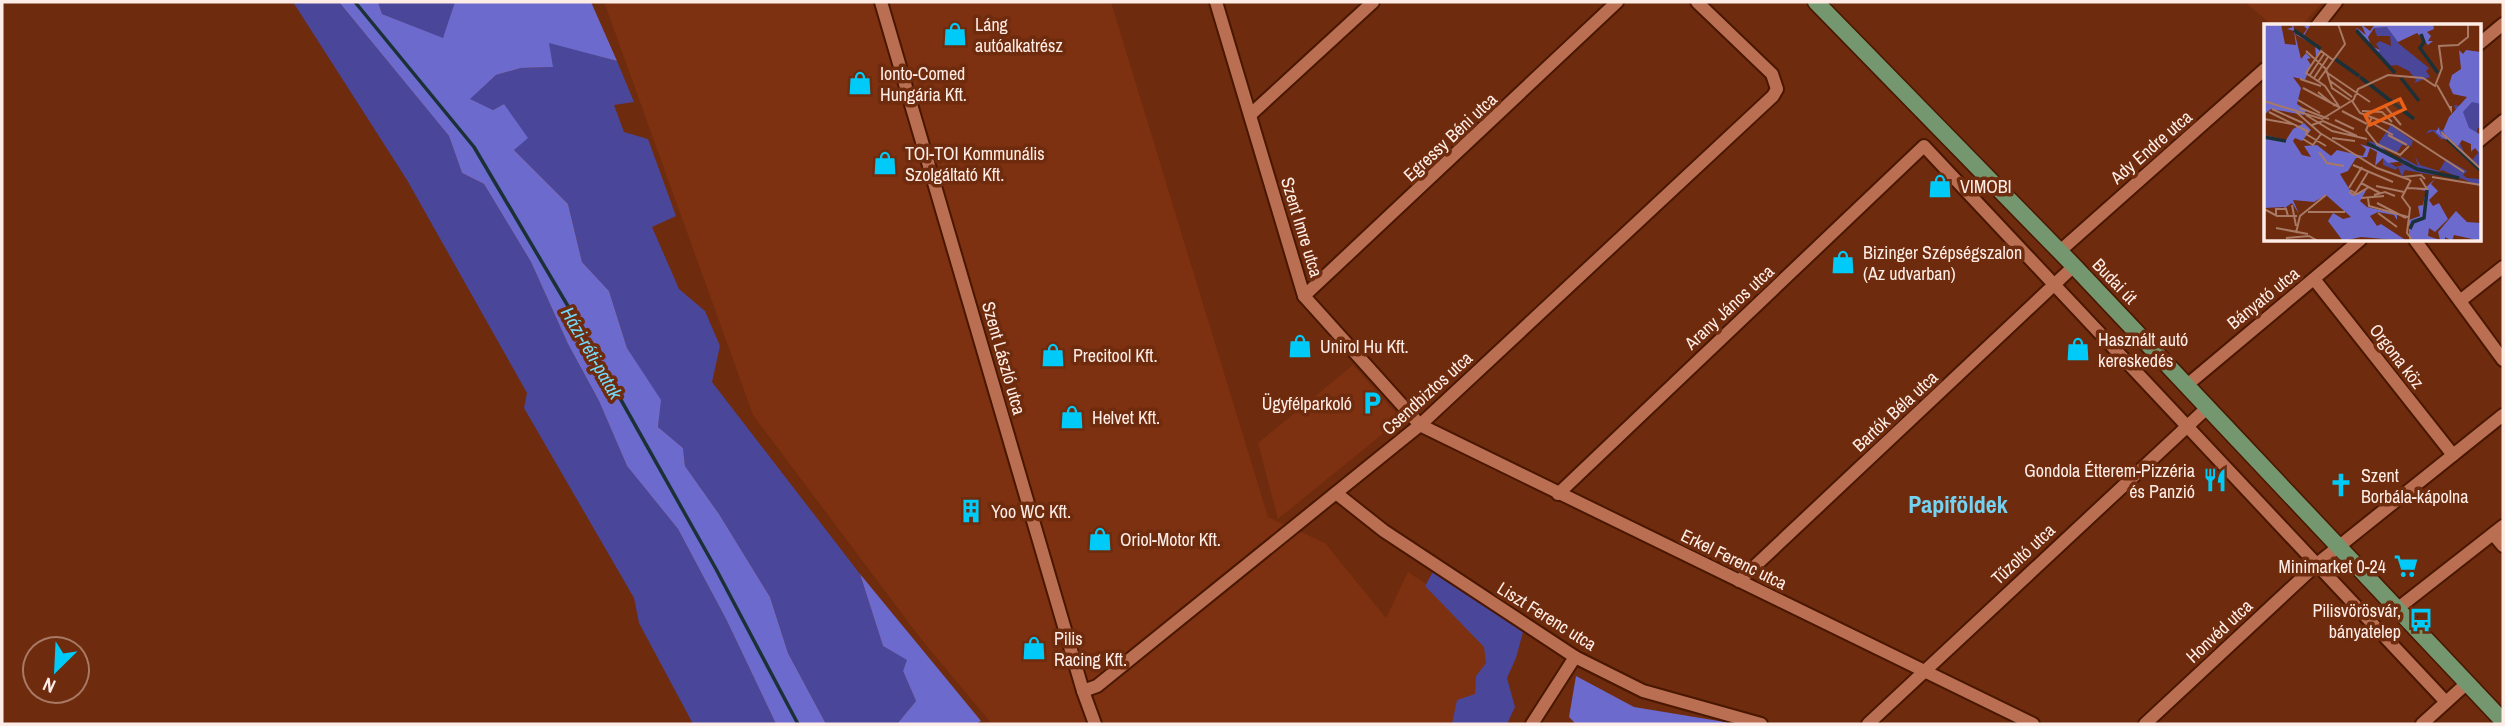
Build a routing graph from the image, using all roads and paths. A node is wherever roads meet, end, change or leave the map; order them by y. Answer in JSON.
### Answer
{"nodes":[{"id":1,"x":881,"y":2,"type":"edge"},
{"id":2,"x":1216,"y":2,"type":"edge"},
{"id":3,"x":1373,"y":2,"type":"edge"},
{"id":4,"x":1617,"y":2,"type":"edge"},
{"id":5,"x":1698,"y":2,"type":"edge"},
{"id":6,"x":1816,"y":2,"type":"edge"},
{"id":7,"x":2336,"y":2,"type":"edge"},
{"id":8,"x":2319,"y":24,"type":"edge"},
{"id":9,"x":2503,"y":24,"type":"edge"},
{"id":10,"x":2480,"y":43,"type":"edge"},
{"id":11,"x":2264,"y":70,"type":"edge"},
{"id":12,"x":1250,"y":115,"type":"junction"},
{"id":13,"x":2503,"y":121,"type":"edge"},
{"id":14,"x":2480,"y":140,"type":"edge"},
{"id":15,"x":2358,"y":242,"type":"edge"},
{"id":16,"x":2416,"y":242,"type":"edge"},
{"id":17,"x":2060,"y":251,"type":"junction"},
{"id":18,"x":2074,"y":266,"type":"junction"},
{"id":19,"x":2503,"y":267,"type":"edge"},
{"id":20,"x":2314,"y":279,"type":"junction"},
{"id":21,"x":2056,"y":284,"type":"junction"},
{"id":22,"x":1304,"y":296,"type":"junction"},
{"id":23,"x":2460,"y":301,"type":"junction"},
{"id":24,"x":2503,"y":360,"type":"edge"},
{"id":25,"x":2187,"y":385,"type":"junction"},
{"id":26,"x":2208,"y":407,"type":"junction"},
{"id":27,"x":2503,"y":415,"type":"edge"},
{"id":28,"x":1420,"y":425,"type":"junction"},
{"id":29,"x":2188,"y":425,"type":"junction"},
{"id":30,"x":2452,"y":455,"type":"junction"},
{"id":31,"x":1336,"y":493,"type":"junction"},
{"id":32,"x":1558,"y":494,"type":"junction"},
{"id":33,"x":2498,"y":530,"type":"edge"},
{"id":34,"x":2338,"y":546,"type":"junction"},
{"id":35,"x":2503,"y":547,"type":"edge"},
{"id":36,"x":2317,"y":564,"type":"junction"},
{"id":37,"x":1739,"y":581,"type":"junction"},
{"id":38,"x":2397,"y":609,"type":"junction"},
{"id":39,"x":1575,"y":657,"type":"junction"},
{"id":40,"x":1924,"y":671,"type":"junction"},
{"id":41,"x":2466,"y":684,"type":"junction"},
{"id":42,"x":1083,"y":691,"type":"junction"},
{"id":43,"x":2446,"y":702,"type":"junction"},
{"id":44,"x":2503,"y":722,"type":"edge"},
{"id":45,"x":1095,"y":724,"type":"edge"},
{"id":46,"x":1532,"y":724,"type":"edge"},
{"id":47,"x":1761,"y":724,"type":"edge"},
{"id":48,"x":1868,"y":724,"type":"edge"},
{"id":49,"x":2033,"y":724,"type":"edge"},
{"id":50,"x":2145,"y":724,"type":"edge"},
{"id":51,"x":2422,"y":724,"type":"edge"}],
"edges":[{"from":1,"to":42,"type":"street","name":"Szent László utca"},
{"from":2,"to":12,"type":"street","name":"Szent Imre utca"},
{"from":3,"to":12,"type":"street"},
{"from":4,"to":22,"type":"street","name":"Egressy Béni utca"},
{"from":5,"to":28,"type":"street","name":"Csendbiztos utca"},
{"from":6,"to":17,"type":"main road","name":"Budai út"},
{"from":7,"to":8,"type":"street"},
{"from":9,"to":10,"type":"street"},
{"from":11,"to":17,"type":"street","name":"Ady Endre utca"},
{"from":12,"to":22,"type":"street","name":"Szent Imre utca"},
{"from":13,"to":14,"type":"street"},
{"from":15,"to":20,"type":"street","name":"Bányató utca"},
{"from":16,"to":23,"type":"street"},
{"from":17,"to":18,"type":"main road","name":"Budai út"},
{"from":18,"to":21,"type":"street","name":"Bartók Béla utca"},
{"from":18,"to":25,"type":"main road","name":"Budai út"},
{"from":19,"to":23,"type":"street"},
{"from":20,"to":25,"type":"street","name":"Bányató utca"},
{"from":20,"to":30,"type":"street","name":"Orgona köz"},
{"from":21,"to":29,"type":"street"},
{"from":21,"to":32,"type":"street","name":"Arany János utca"},
{"from":21,"to":37,"type":"street","name":"Bartók Béla utca"},
{"from":22,"to":28,"type":"street","name":"Szent Imre utca"},
{"from":23,"to":24,"type":"street"},
{"from":25,"to":26,"type":"main road","name":"Budai út"},
{"from":26,"to":29,"type":"street","name":"Tűzoltó utca"},
{"from":26,"to":34,"type":"main road","name":"Budai út"},
{"from":27,"to":30,"type":"street","name":"Honvéd utca"},
{"from":28,"to":31,"type":"street","name":"Csendbiztos utca"},
{"from":28,"to":32,"type":"street","name":"Erkel Ferenc utca"},
{"from":29,"to":36,"type":"street"},
{"from":29,"to":40,"type":"street","name":"Tűzoltó utca"},
{"from":30,"to":34,"type":"street","name":"Honvéd utca"},
{"from":31,"to":39,"type":"street","name":"Liszt Ferenc utca"},
{"from":31,"to":42,"type":"street","name":"Csendbiztos utca"},
{"from":32,"to":37,"type":"street","name":"Erkel Ferenc utca"},
{"from":33,"to":35,"type":"street"},
{"from":33,"to":38,"type":"street"},
{"from":34,"to":36,"type":"street","name":"Honvéd utca"},
{"from":34,"to":38,"type":"main road","name":"Budai út"},
{"from":36,"to":43,"type":"street"},
{"from":36,"to":50,"type":"street","name":"Honvéd utca"},
{"from":37,"to":40,"type":"street","name":"Erkel Ferenc utca"},
{"from":38,"to":41,"type":"main road","name":"Budai út"},
{"from":39,"to":46,"type":"street"},
{"from":39,"to":47,"type":"street","name":"Liszt Ferenc utca"},
{"from":40,"to":48,"type":"street","name":"Tűzoltó utca"},
{"from":40,"to":49,"type":"street","name":"Erkel Ferenc utca"},
{"from":41,"to":43,"type":"street"},
{"from":41,"to":44,"type":"main road","name":"Budai út"},
{"from":42,"to":45,"type":"street","name":"Szent László utca"},
{"from":43,"to":51,"type":"street"}]}
